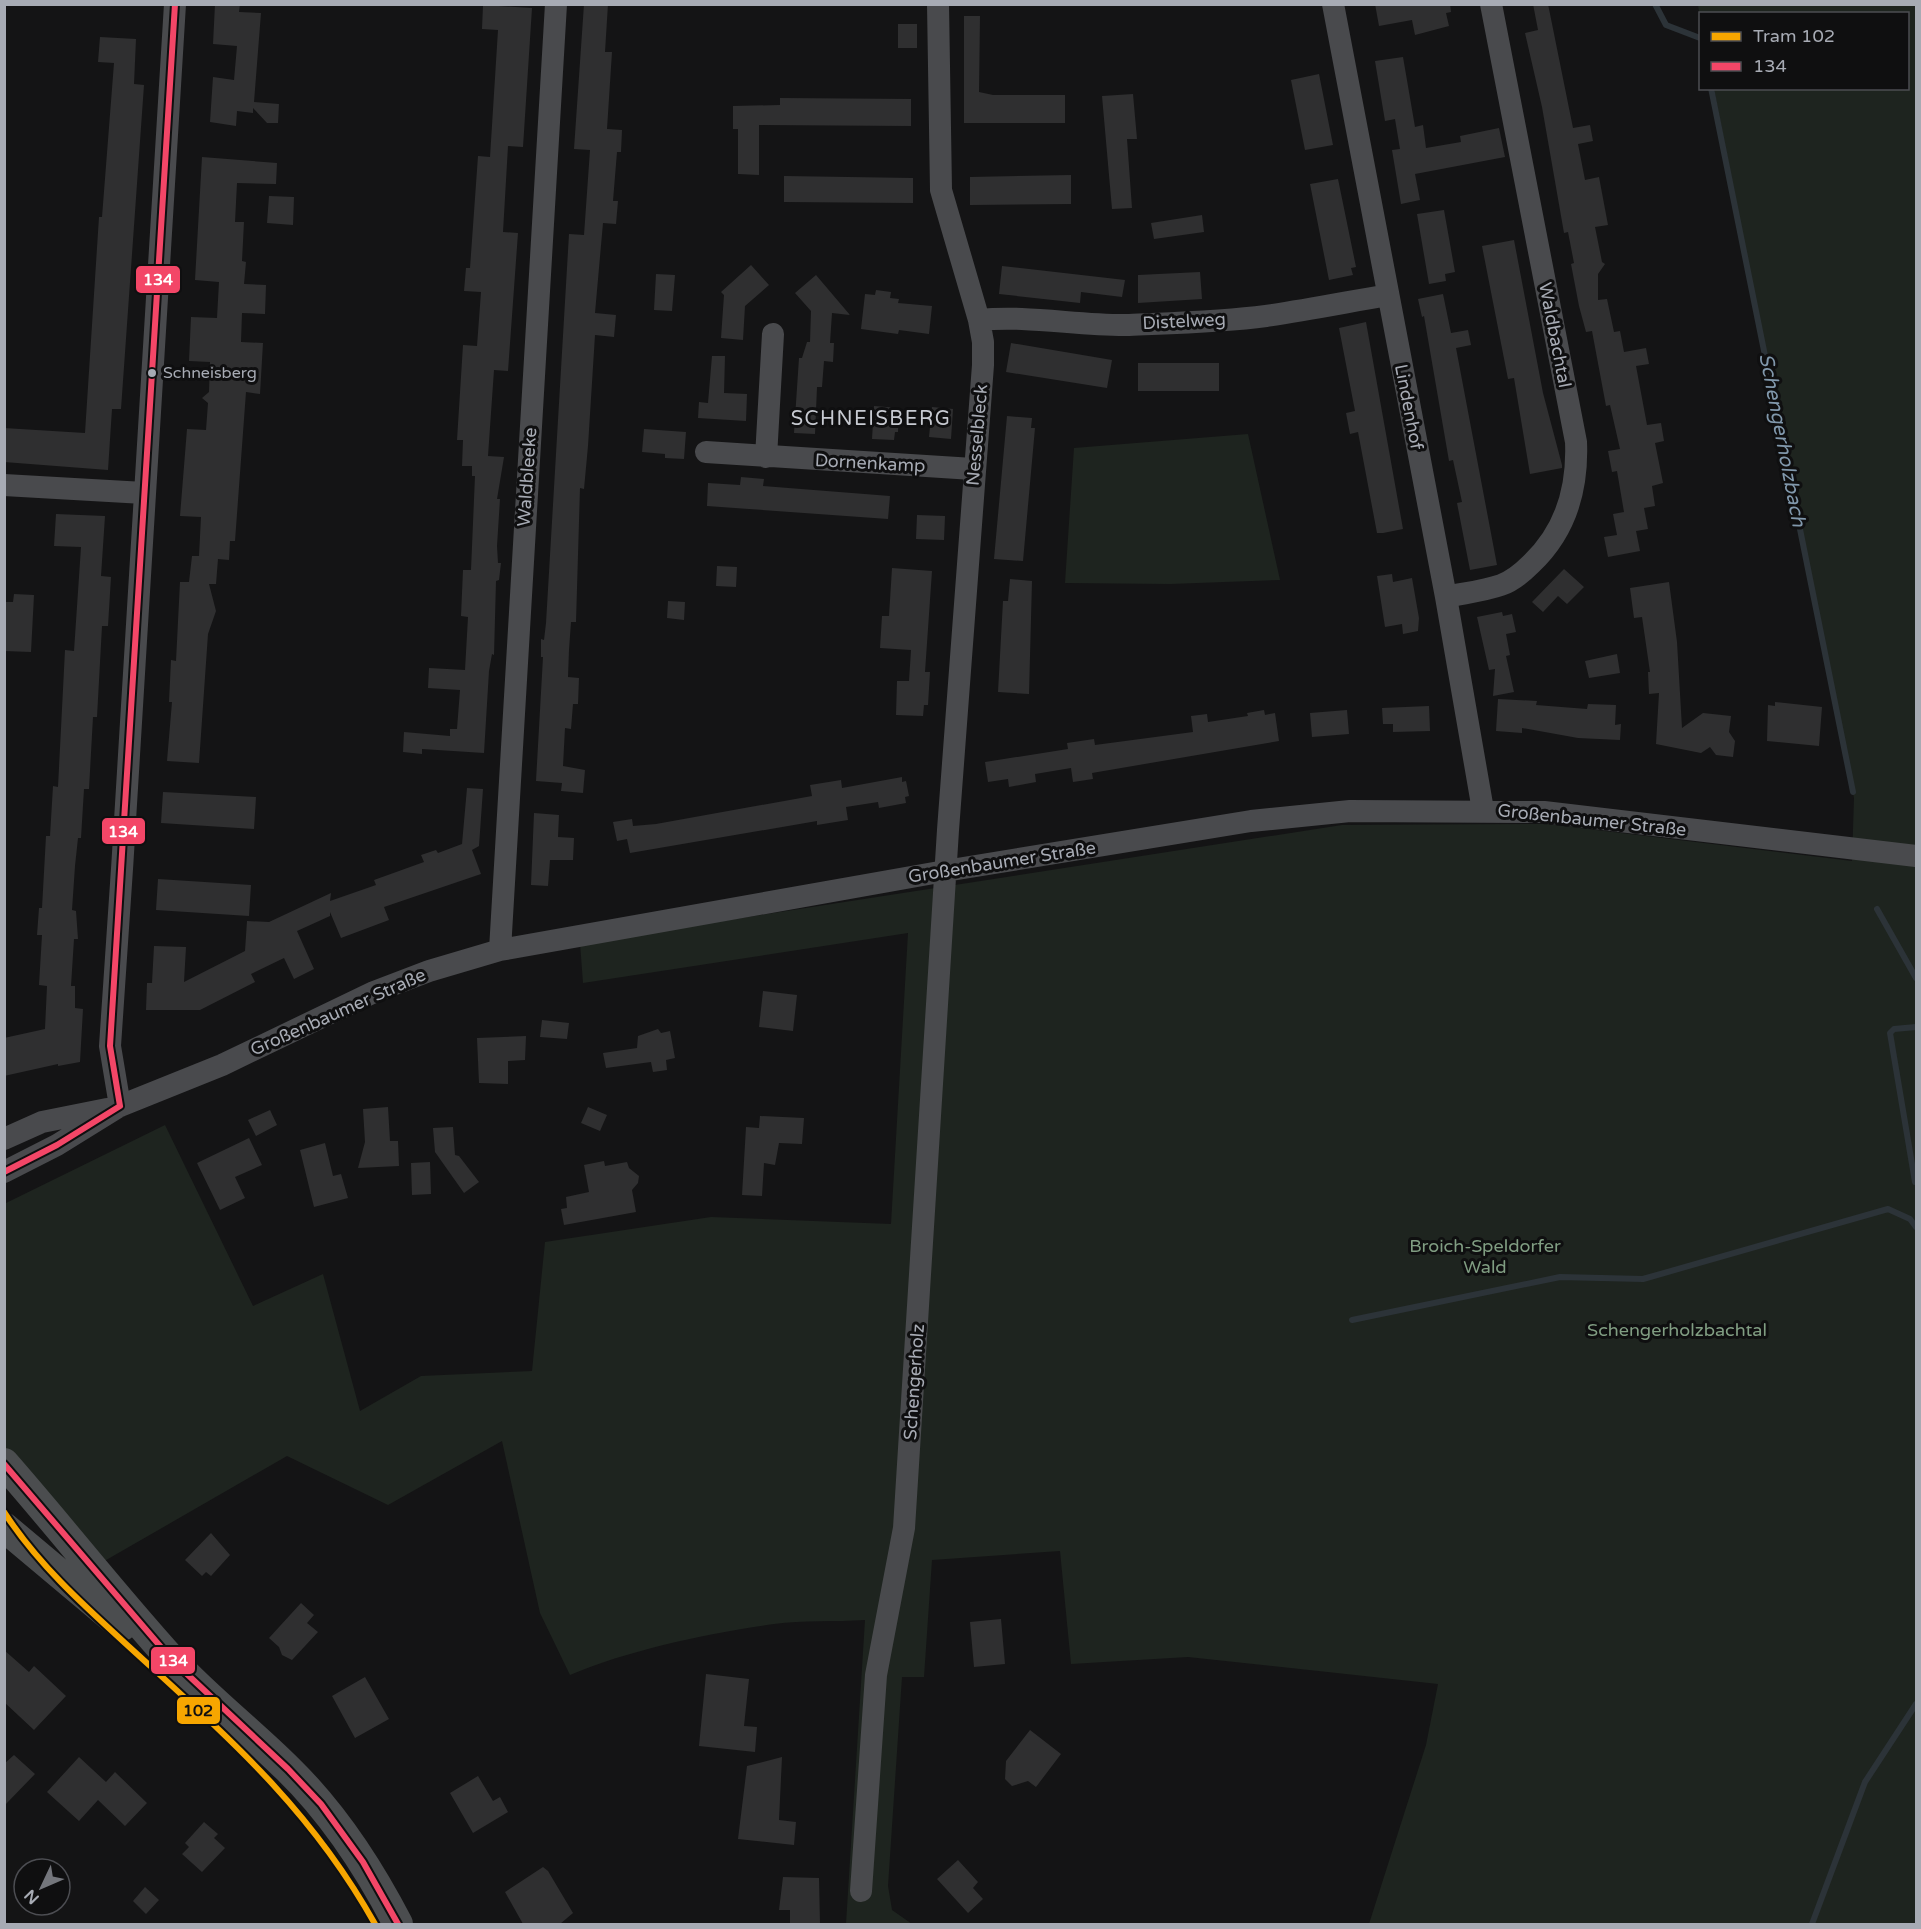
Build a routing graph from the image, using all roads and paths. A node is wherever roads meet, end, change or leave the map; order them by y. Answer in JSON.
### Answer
{"nodes":[{"id":1,"x":175,"y":4,"type":"edge"},
{"id":2,"x":556,"y":4,"type":"edge"},
{"id":3,"x":938,"y":4,"type":"edge"},
{"id":4,"x":1334,"y":4,"type":"edge"},
{"id":5,"x":1491,"y":4,"type":"edge"},
{"id":6,"x":1388,"y":295,"type":"junction"},
{"id":7,"x":979,"y":320,"type":"junction"},
{"id":8,"x":773,"y":334,"type":"dead end"},
{"id":9,"x":706,"y":452,"type":"dead end"},
{"id":10,"x":766,"y":457,"type":"junction"},
{"id":11,"x":973,"y":469,"type":"junction"},
{"id":12,"x":4,"y":485,"type":"edge"},
{"id":13,"x":144,"y":493,"type":"junction"},
{"id":14,"x":1446,"y":597,"type":"junction"},
{"id":15,"x":1483,"y":810,"type":"junction"},
{"id":16,"x":1917,"y":856,"type":"edge"},
{"id":17,"x":945,"y":871,"type":"junction"},
{"id":18,"x":500,"y":950,"type":"junction"},
{"id":19,"x":120,"y":1106,"type":"junction"},
{"id":20,"x":4,"y":1139,"type":"edge"},
{"id":21,"x":4,"y":1172,"type":"edge"},
{"id":22,"x":4,"y":1463,"type":"edge"},
{"id":23,"x":4,"y":1527,"type":"edge"},
{"id":24,"x":174,"y":1662,"type":"junction"},
{"id":25,"x":861,"y":1891,"type":"dead end"},
{"id":26,"x":398,"y":1924,"type":"edge"}],
"edges":[{"from":1,"to":13,"type":"street"},
{"from":2,"to":18,"type":"street","name":"Waldbleeke"},
{"from":3,"to":7,"type":"street","name":"Nesselbleck"},
{"from":4,"to":6,"type":"street","name":"Lindenhof"},
{"from":5,"to":14,"type":"street","name":"Waldbachtal"},
{"from":6,"to":7,"type":"street","name":"Distelweg"},
{"from":6,"to":14,"type":"street","name":"Lindenhof"},
{"from":7,"to":11,"type":"street","name":"Nesselbleck"},
{"from":8,"to":10,"type":"street"},
{"from":9,"to":10,"type":"street","name":"Dornenkamp"},
{"from":10,"to":11,"type":"street","name":"Dornenkamp"},
{"from":11,"to":17,"type":"street","name":"Nesselbleck"},
{"from":12,"to":13,"type":"street"},
{"from":13,"to":19,"type":"street"},
{"from":14,"to":15,"type":"street","name":"Lindenhof"},
{"from":15,"to":16,"type":"street","name":"Großenbaumer Straße"},
{"from":15,"to":17,"type":"street","name":"Großenbaumer Straße"},
{"from":17,"to":18,"type":"street","name":"Großenbaumer Straße"},
{"from":17,"to":25,"type":"street","name":"Schengerholz"},
{"from":18,"to":19,"type":"street","name":"Großenbaumer Straße"},
{"from":19,"to":20,"type":"street","name":"Großenbaumer Straße"},
{"from":19,"to":21,"type":"street","name":"Großenbaumer Straße"},
{"from":22,"to":24,"type":"main road"},
{"from":23,"to":24,"type":"main road"},
{"from":24,"to":26,"type":"main road"}]}
